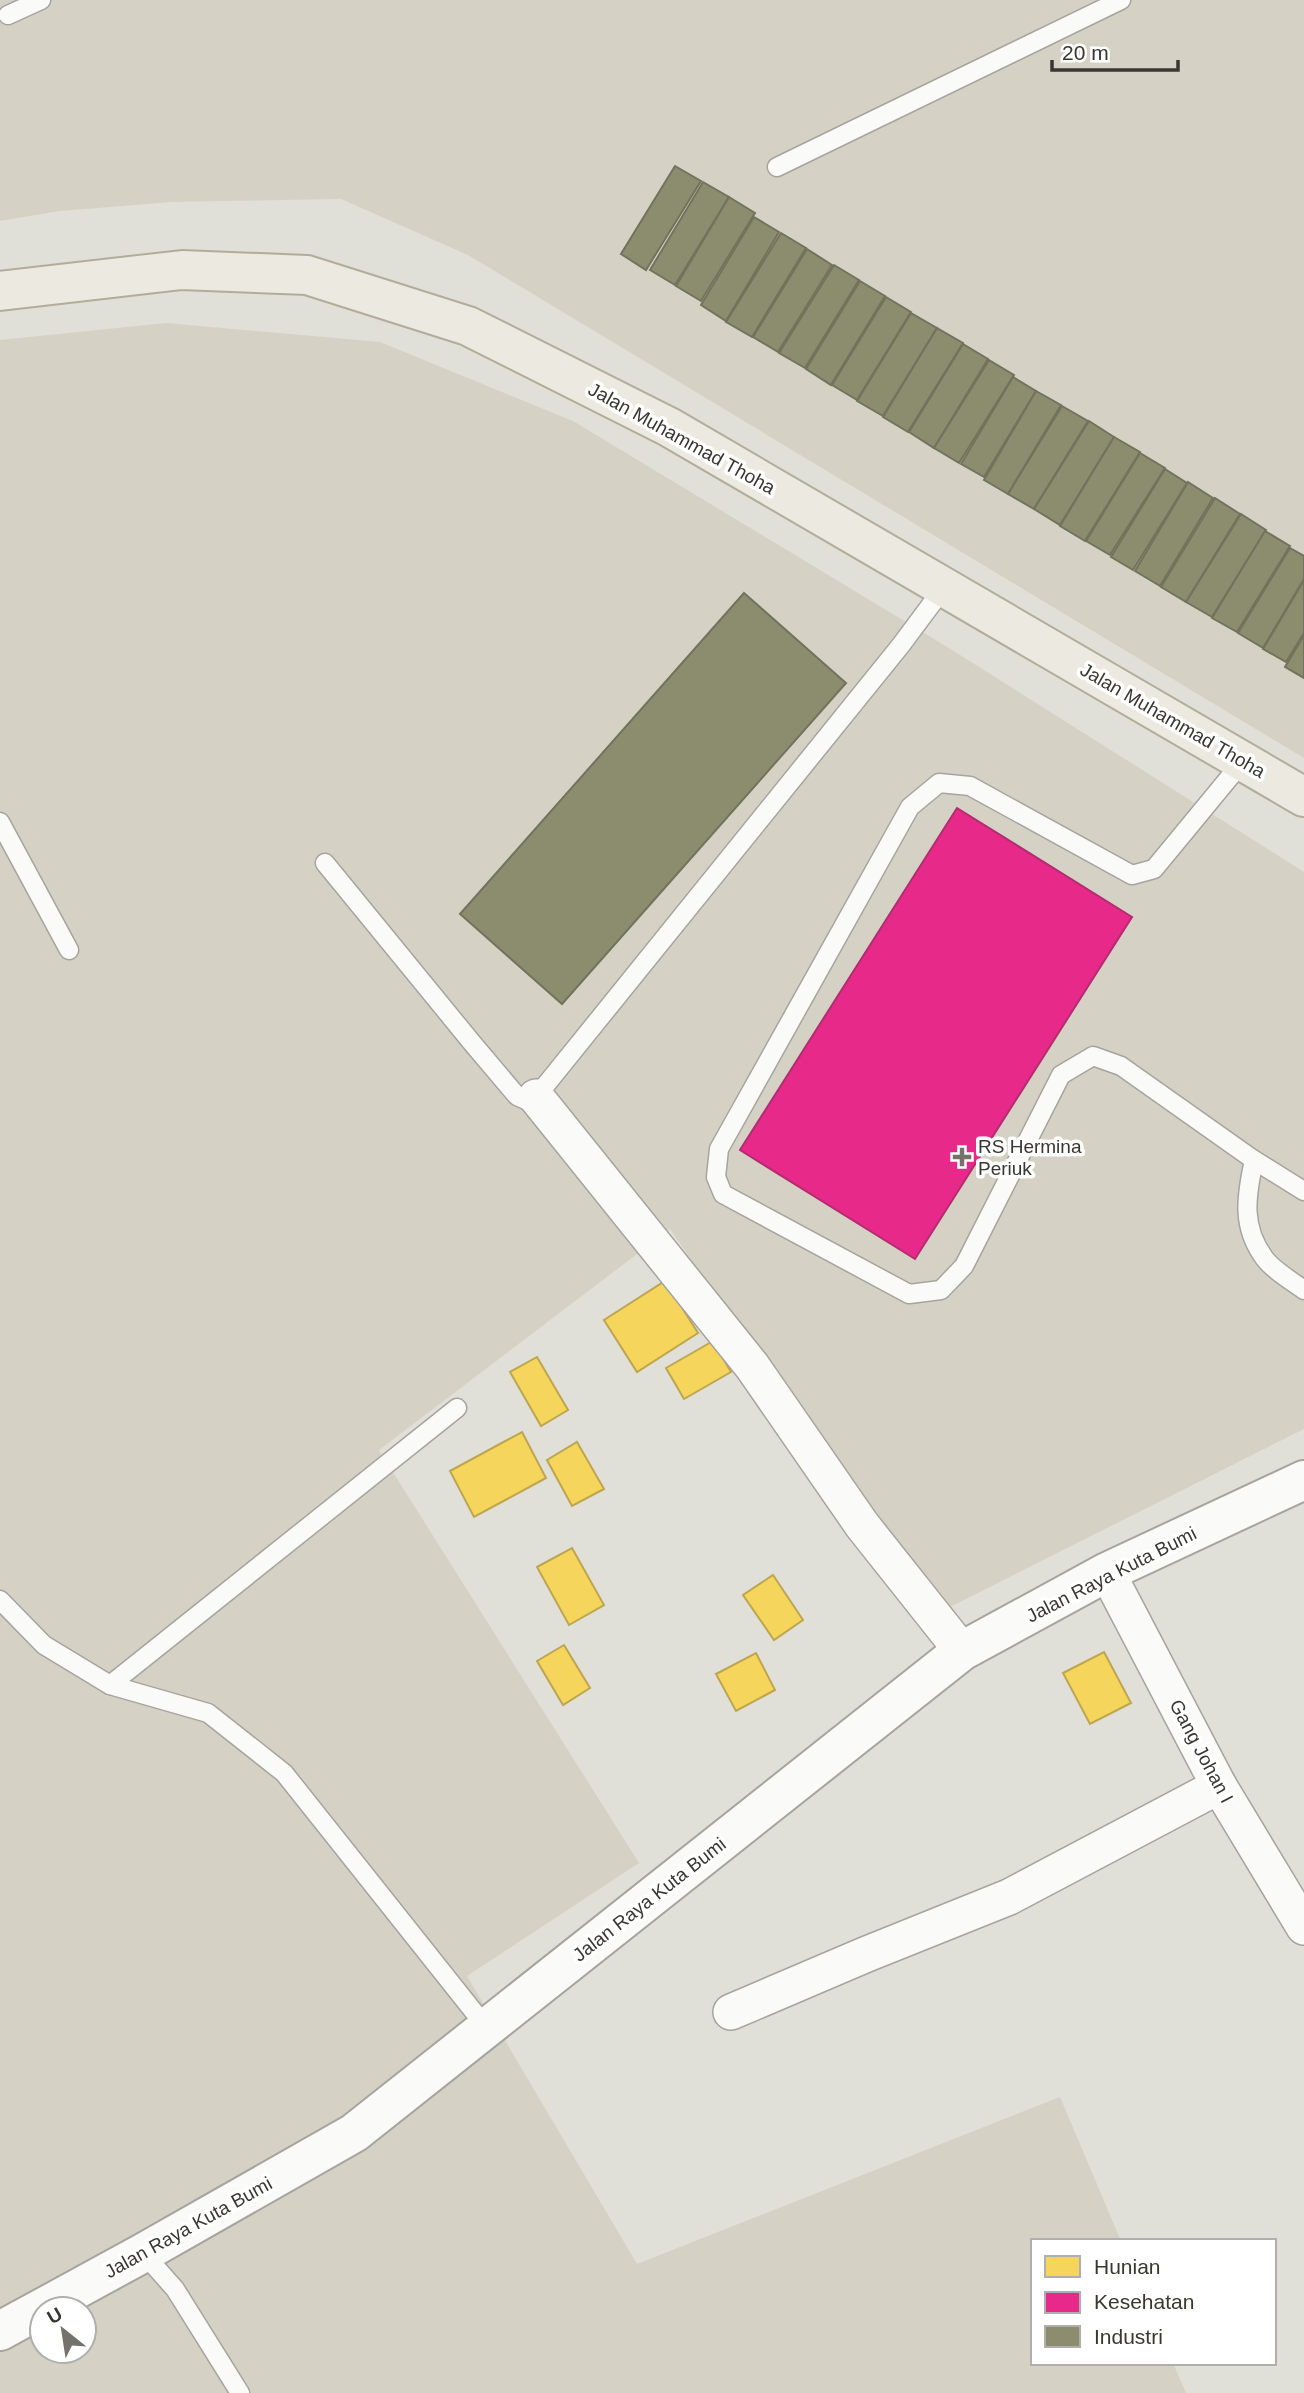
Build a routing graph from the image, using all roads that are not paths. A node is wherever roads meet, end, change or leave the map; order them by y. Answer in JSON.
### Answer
{"nodes":[{"id":1,"x":41,"y":0,"type":"edge"},
{"id":2,"x":1121,"y":0,"type":"edge"},
{"id":3,"x":8,"y":15,"type":"dead end"},
{"id":4,"x":777,"y":167,"type":"dead end"},
{"id":5,"x":0,"y":291,"type":"edge"},
{"id":6,"x":945,"y":586,"type":"junction"},
{"id":7,"x":1243,"y":761,"type":"junction"},
{"id":8,"x":1304,"y":797,"type":"edge"},
{"id":9,"x":0,"y":822,"type":"edge"},
{"id":10,"x":325,"y":863,"type":"dead end"},
{"id":11,"x":69,"y":950,"type":"dead end"},
{"id":12,"x":537,"y":1097,"type":"junction"},
{"id":13,"x":1254,"y":1160,"type":"junction"},
{"id":14,"x":1304,"y":1191,"type":"edge"},
{"id":15,"x":1304,"y":1290,"type":"edge"},
{"id":16,"x":457,"y":1408,"type":"dead end"},
{"id":17,"x":1304,"y":1480,"type":"edge"},
{"id":18,"x":1107,"y":1572,"type":"junction"},
{"id":19,"x":0,"y":1600,"type":"edge"},
{"id":20,"x":962,"y":1651,"type":"junction"},
{"id":21,"x":110,"y":1685,"type":"junction"},
{"id":22,"x":1219,"y":1786,"type":"junction"},
{"id":23,"x":1304,"y":1927,"type":"edge"},
{"id":24,"x":731,"y":2012,"type":"dead end"},
{"id":25,"x":486,"y":2027,"type":"junction"},
{"id":26,"x":144,"y":2253,"type":"junction"},
{"id":27,"x":0,"y":2331,"type":"edge"},
{"id":28,"x":240,"y":2393,"type":"edge"}],
"edges":[{"from":1,"to":3,"type":"lane"},
{"from":2,"to":4,"type":"lane"},
{"from":5,"to":6,"type":"main road","name":"Jalan Muhammad Thoha"},
{"from":6,"to":7,"type":"main road","name":"Jalan Muhammad Thoha"},
{"from":6,"to":12,"type":"lane"},
{"from":7,"to":8,"type":"main road","name":"Jalan Muhammad Thoha"},
{"from":7,"to":13,"type":"lane"},
{"from":9,"to":11,"type":"lane"},
{"from":10,"to":12,"type":"lane"},
{"from":12,"to":20,"type":"street"},
{"from":13,"to":14,"type":"lane"},
{"from":13,"to":15,"type":"lane"},
{"from":16,"to":21,"type":"lane"},
{"from":17,"to":18,"type":"street","name":"Jalan Raya Kuta Bumi"},
{"from":18,"to":20,"type":"street","name":"Jalan Raya Kuta Bumi"},
{"from":18,"to":22,"type":"street","name":"Gang Johan I"},
{"from":19,"to":21,"type":"lane"},
{"from":20,"to":25,"type":"street","name":"Jalan Raya Kuta Bumi"},
{"from":21,"to":25,"type":"lane"},
{"from":22,"to":23,"type":"street","name":"Gang Johan I"},
{"from":22,"to":24,"type":"street"},
{"from":25,"to":26,"type":"street","name":"Jalan Raya Kuta Bumi"},
{"from":26,"to":27,"type":"street","name":"Jalan Raya Kuta Bumi"},
{"from":26,"to":28,"type":"lane"}]}
